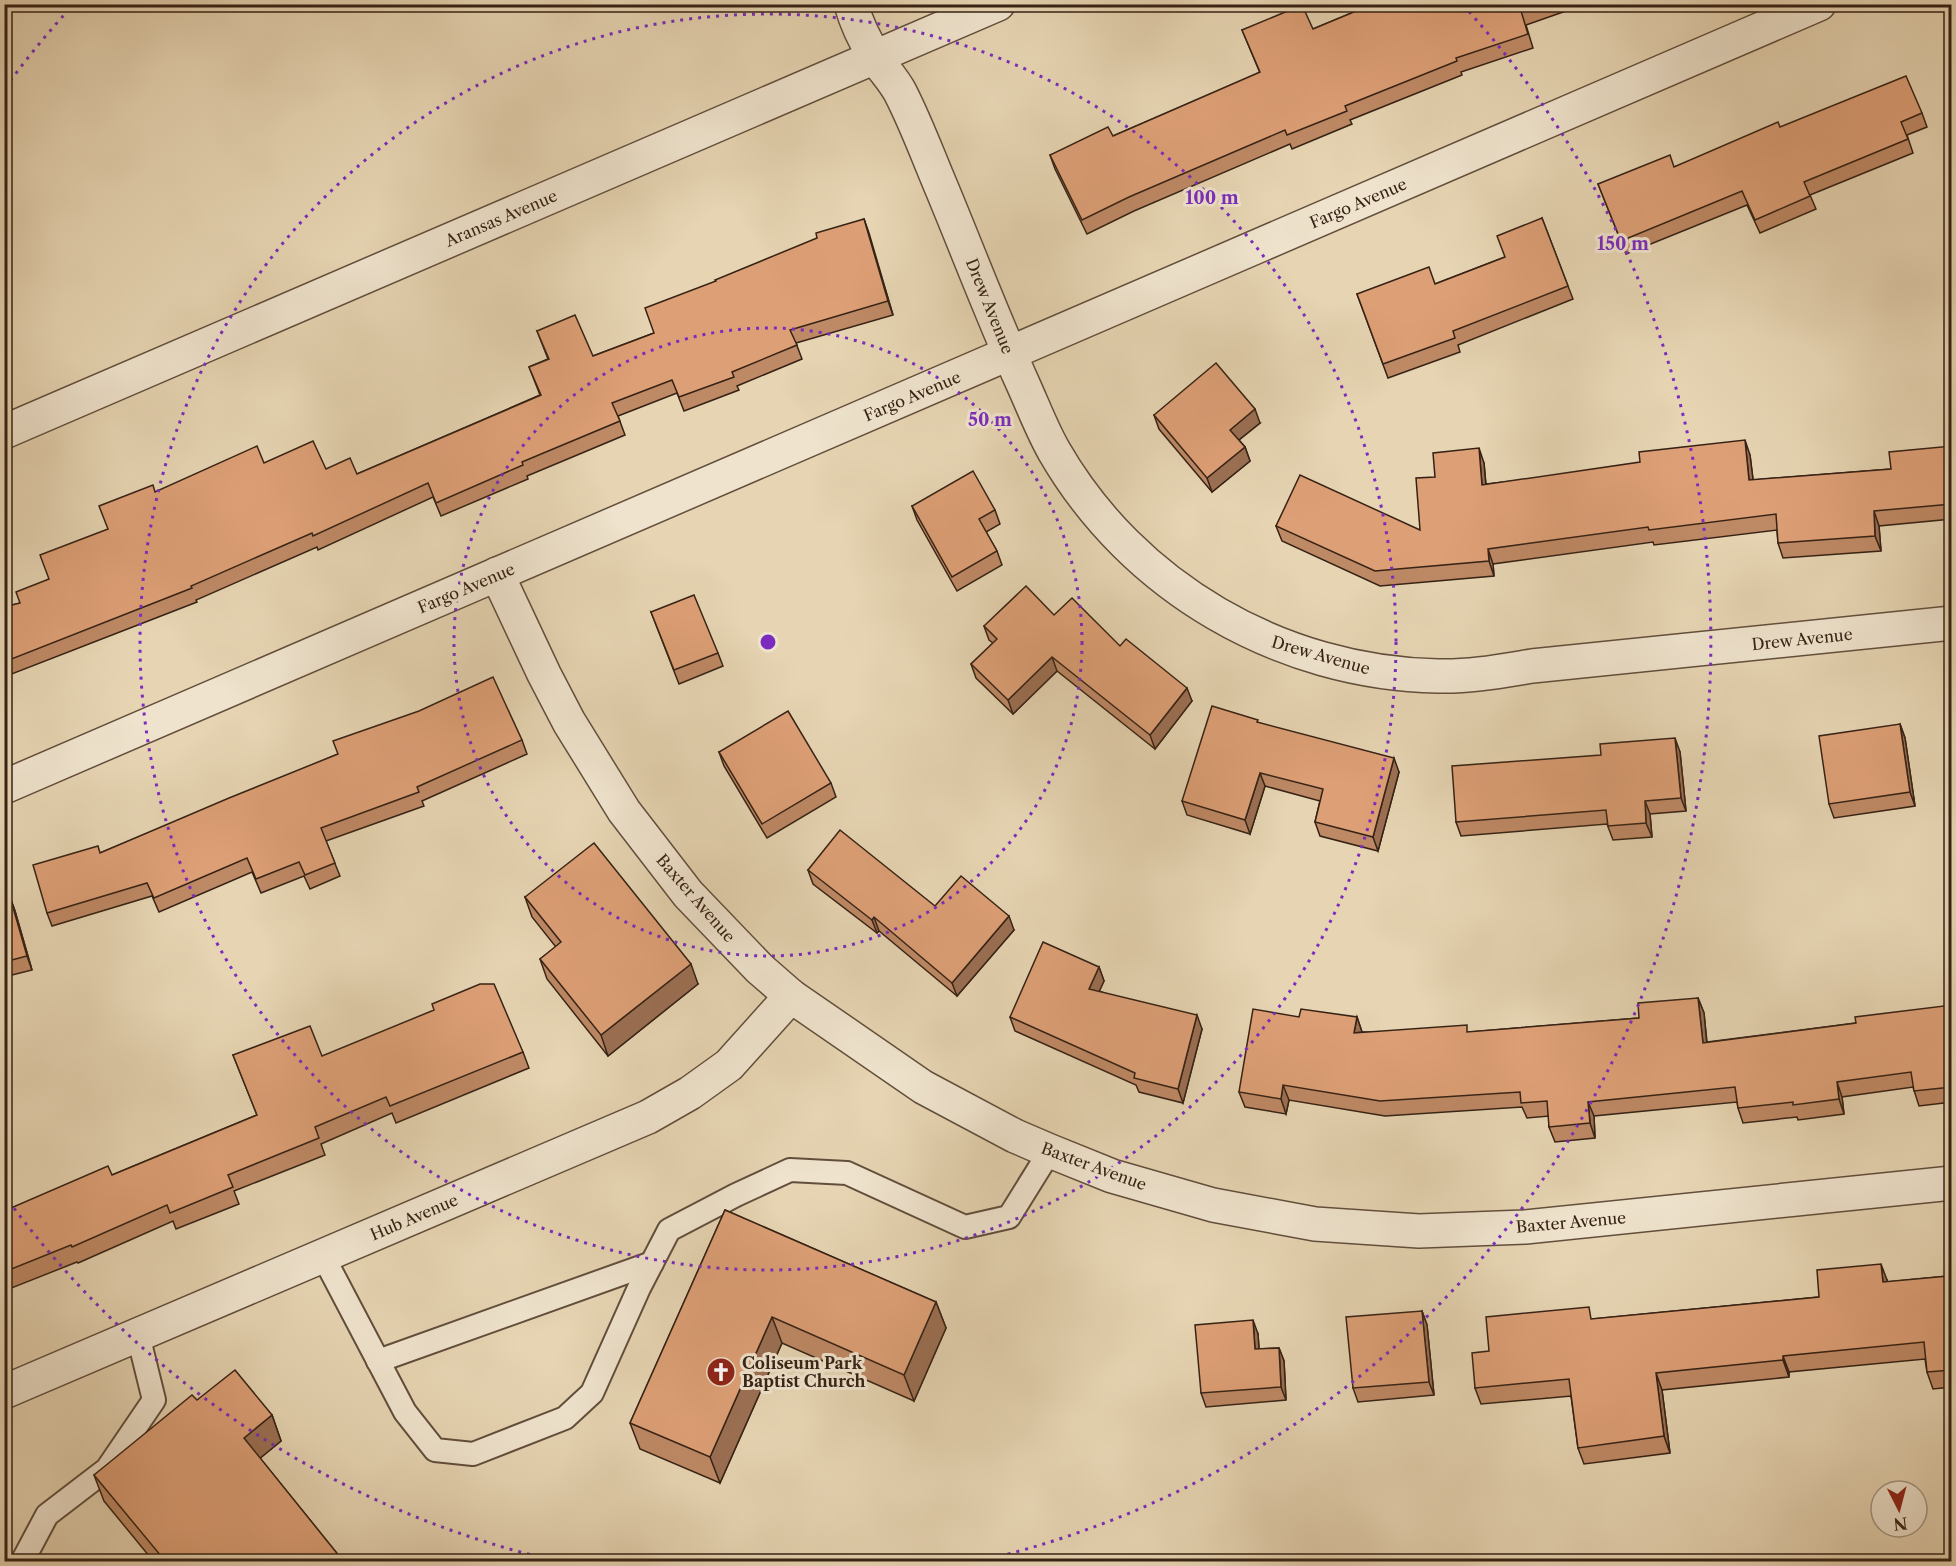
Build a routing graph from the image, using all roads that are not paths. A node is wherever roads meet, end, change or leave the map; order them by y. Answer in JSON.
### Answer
{"nodes":[{"id":1,"x":851,"y":4,"type":"edge"},
{"id":2,"x":998,"y":4,"type":"edge"},
{"id":3,"x":1820,"y":4,"type":"edge"},
{"id":4,"x":875,"y":56,"type":"junction"},
{"id":5,"x":1010,"y":354,"type":"junction"},
{"id":6,"x":4,"y":432,"type":"edge"},
{"id":7,"x":497,"y":574,"type":"junction"},
{"id":8,"x":1952,"y":623,"type":"edge"},
{"id":9,"x":4,"y":787,"type":"edge"},
{"id":10,"x":791,"y":996,"type":"junction"},
{"id":11,"x":1050,"y":1151,"type":"junction"},
{"id":12,"x":1952,"y":1183,"type":"edge"},
{"id":13,"x":323,"y":1256,"type":"junction"},
{"id":14,"x":652,"y":1263,"type":"junction"},
{"id":15,"x":138,"y":1335,"type":"junction"},
{"id":16,"x":378,"y":1361,"type":"junction"},
{"id":17,"x":4,"y":1392,"type":"edge"},
{"id":18,"x":22,"y":1562,"type":"edge"}],
"edges":[{"from":1,"to":4,"type":"street","name":"Drew Avenue"},
{"from":2,"to":4,"type":"street","name":"Aransas Avenue"},
{"from":3,"to":5,"type":"street","name":"Fargo Avenue"},
{"from":4,"to":5,"type":"street","name":"Drew Avenue"},
{"from":4,"to":6,"type":"street","name":"Aransas Avenue"},
{"from":5,"to":7,"type":"street","name":"Fargo Avenue"},
{"from":5,"to":8,"type":"street","name":"Drew Avenue"},
{"from":7,"to":9,"type":"street","name":"Fargo Avenue"},
{"from":7,"to":10,"type":"street","name":"Baxter Avenue"},
{"from":10,"to":11,"type":"street","name":"Baxter Avenue"},
{"from":10,"to":13,"type":"street","name":"Hub Avenue"},
{"from":11,"to":12,"type":"street","name":"Baxter Avenue"},
{"from":11,"to":14,"type":"lane"},
{"from":13,"to":15,"type":"street","name":"Hub Avenue"},
{"from":13,"to":16,"type":"lane"},
{"from":14,"to":16,"type":"lane"},
{"from":14,"to":16,"type":"lane"},
{"from":15,"to":17,"type":"street","name":"Hub Avenue"},
{"from":15,"to":18,"type":"lane"}]}
